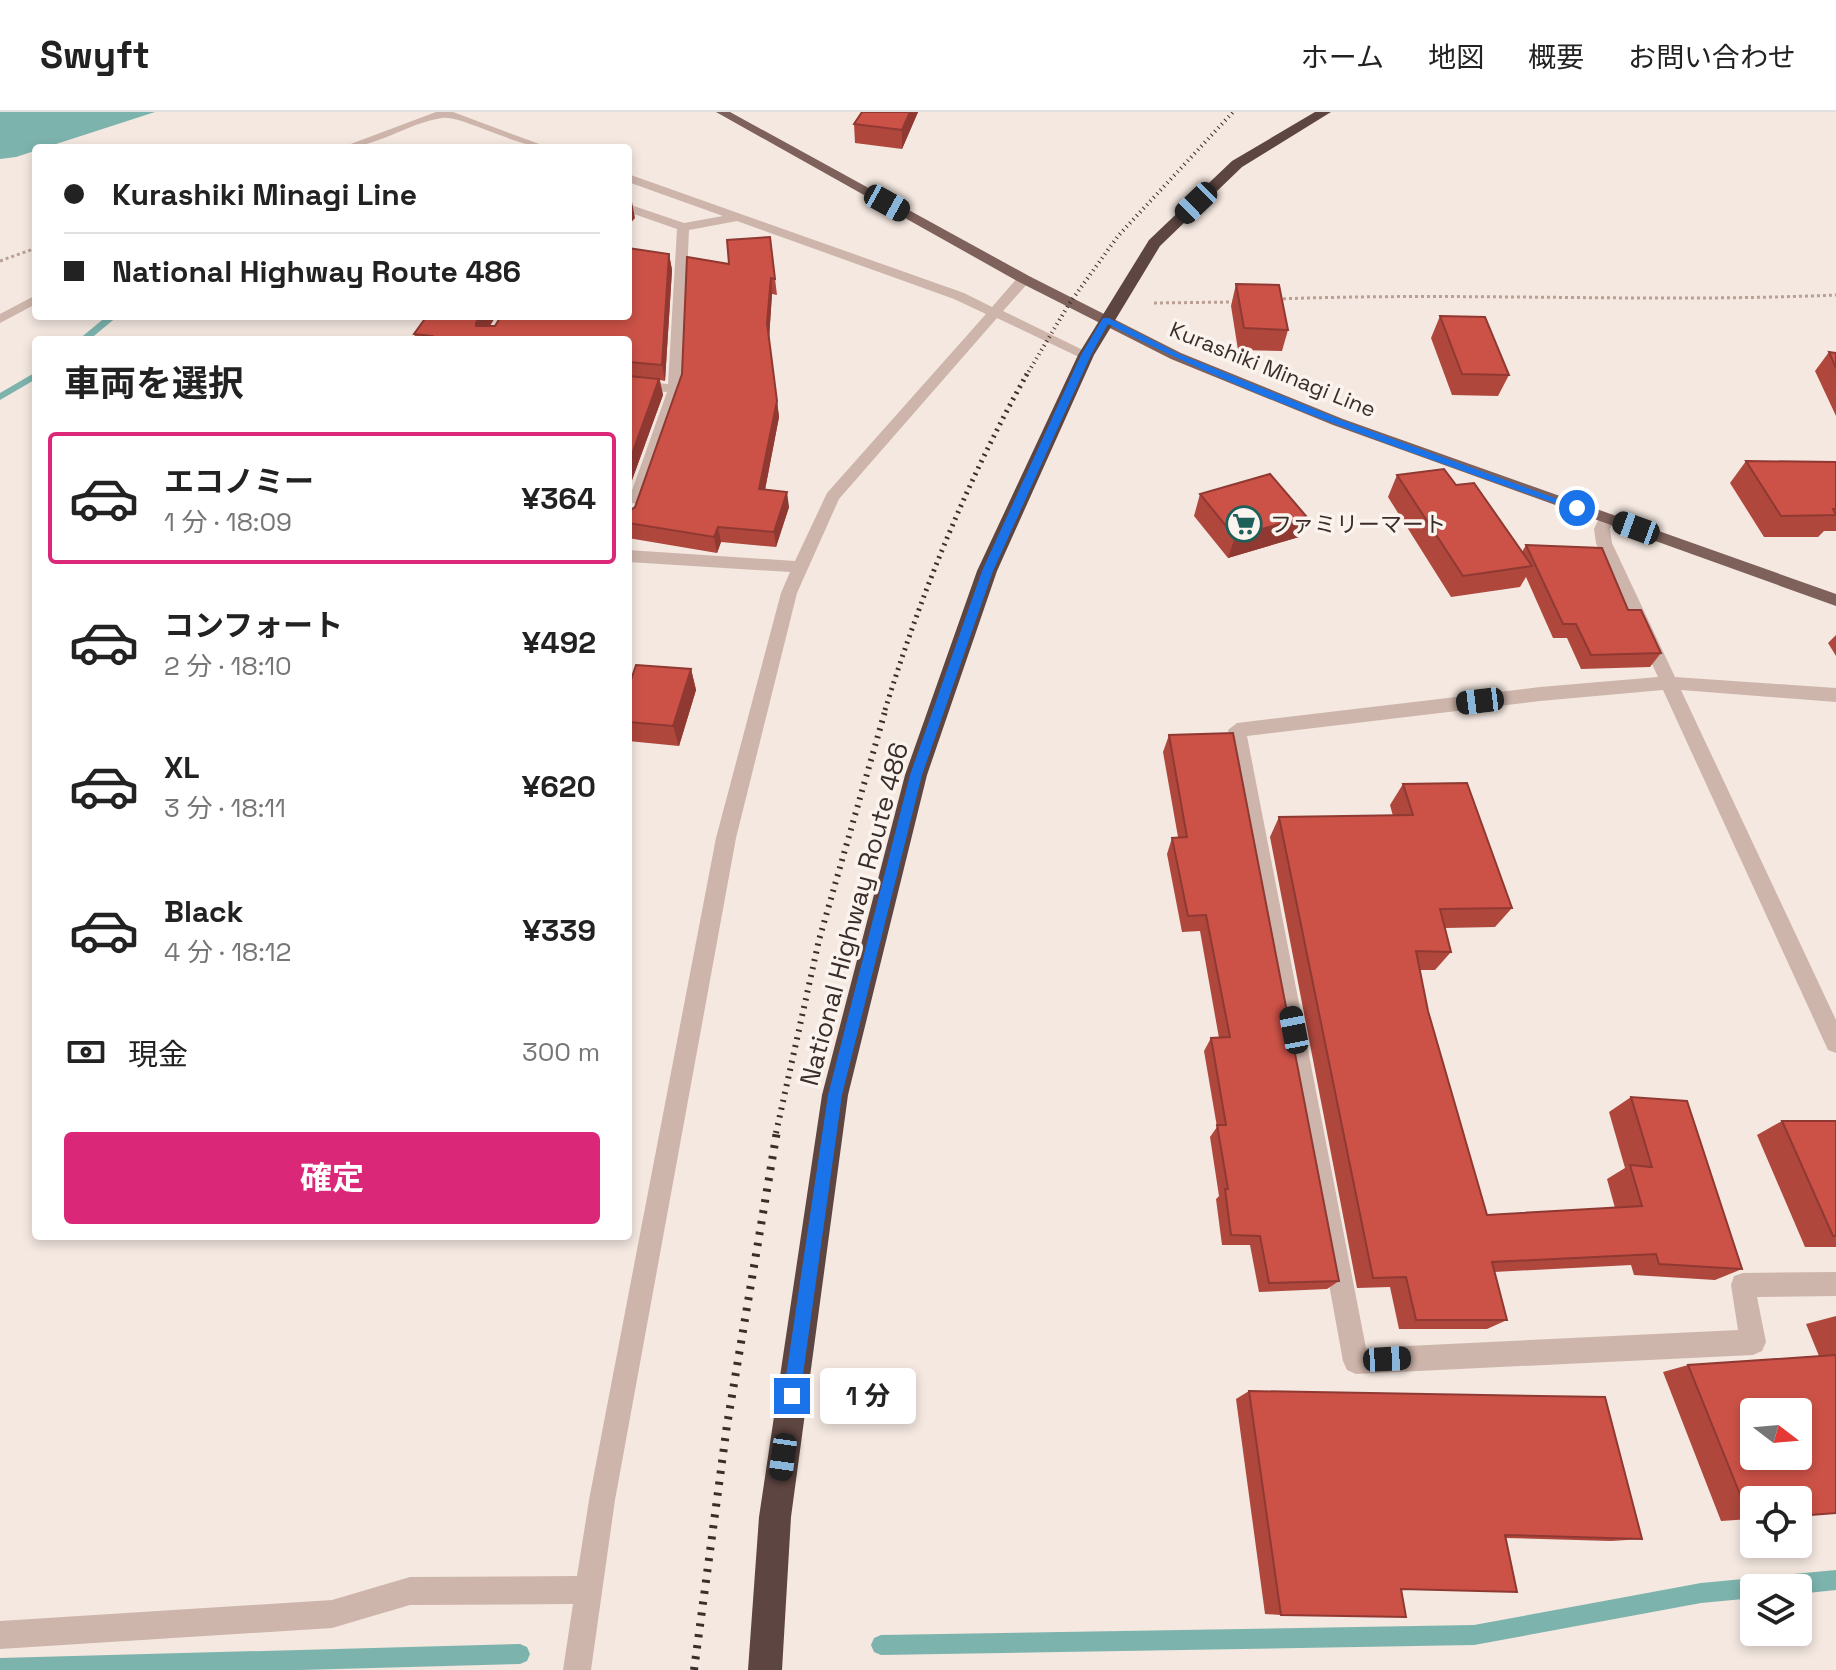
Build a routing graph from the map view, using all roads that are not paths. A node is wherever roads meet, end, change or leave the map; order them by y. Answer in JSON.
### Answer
{"nodes":[{"id":1,"x":446,"y":112,"type":"edge"},
{"id":2,"x":722,"y":112,"type":"edge"},
{"id":3,"x":1324,"y":112,"type":"edge"},
{"id":4,"x":357,"y":144,"type":"edge"},
{"id":5,"x":533,"y":144,"type":"edge"},
{"id":6,"x":632,"y":179,"type":"edge"},
{"id":7,"x":632,"y":209,"type":"edge"},
{"id":8,"x":738,"y":217,"type":"junction"},
{"id":9,"x":683,"y":227,"type":"junction"},
{"id":10,"x":1024,"y":279,"type":"junction"},
{"id":11,"x":32,"y":301,"type":"edge"},
{"id":12,"x":1112,"y":310,"type":"junction"},
{"id":13,"x":992,"y":312,"type":"junction"},
{"id":14,"x":0,"y":319,"type":"edge"},
{"id":15,"x":1086,"y":355,"type":"junction"},
{"id":16,"x":632,"y":384,"type":"edge"},
{"id":17,"x":675,"y":389,"type":"junction"},
{"id":18,"x":632,"y":502,"type":"edge"},
{"id":19,"x":1607,"y":518,"type":"junction"},
{"id":20,"x":632,"y":556,"type":"edge"},
{"id":21,"x":801,"y":567,"type":"junction"},
{"id":22,"x":1836,"y":600,"type":"edge"},
{"id":23,"x":1669,"y":683,"type":"junction"},
{"id":24,"x":1836,"y":695,"type":"edge"},
{"id":25,"x":1836,"y":1043,"type":"edge"},
{"id":26,"x":1836,"y":1284,"type":"edge"},
{"id":27,"x":589,"y":1590,"type":"junction"},
{"id":28,"x":0,"y":1635,"type":"edge"},
{"id":29,"x":577,"y":1670,"type":"edge"},
{"id":30,"x":765,"y":1670,"type":"edge"}],
"edges":[{"from":1,"to":4,"type":"street"},
{"from":1,"to":5,"type":"street"},
{"from":2,"to":10,"type":"main road","name":"Kurashiki Minagi Line"},
{"from":3,"to":12,"type":"highway","name":"National Highway Route 486"},
{"from":6,"to":8,"type":"street"},
{"from":7,"to":9,"type":"street"},
{"from":8,"to":9,"type":"street"},
{"from":8,"to":13,"type":"street"},
{"from":9,"to":17,"type":"street"},
{"from":10,"to":12,"type":"main road","name":"Kurashiki Minagi Line"},
{"from":10,"to":13,"type":"street"},
{"from":11,"to":14,"type":"street"},
{"from":12,"to":15,"type":"highway","name":"National Highway Route 486"},
{"from":12,"to":19,"type":"main road","name":"Kurashiki Minagi Line"},
{"from":13,"to":15,"type":"street"},
{"from":13,"to":21,"type":"street"},
{"from":15,"to":30,"type":"highway","name":"National Highway Route 486"},
{"from":16,"to":17,"type":"street"},
{"from":17,"to":18,"type":"street"},
{"from":19,"to":22,"type":"main road","name":"Kurashiki Minagi Line"},
{"from":19,"to":23,"type":"street"},
{"from":20,"to":21,"type":"street"},
{"from":21,"to":27,"type":"street"},
{"from":23,"to":24,"type":"street"},
{"from":23,"to":25,"type":"street"},
{"from":23,"to":26,"type":"street"},
{"from":27,"to":28,"type":"street"},
{"from":27,"to":29,"type":"street"}]}
